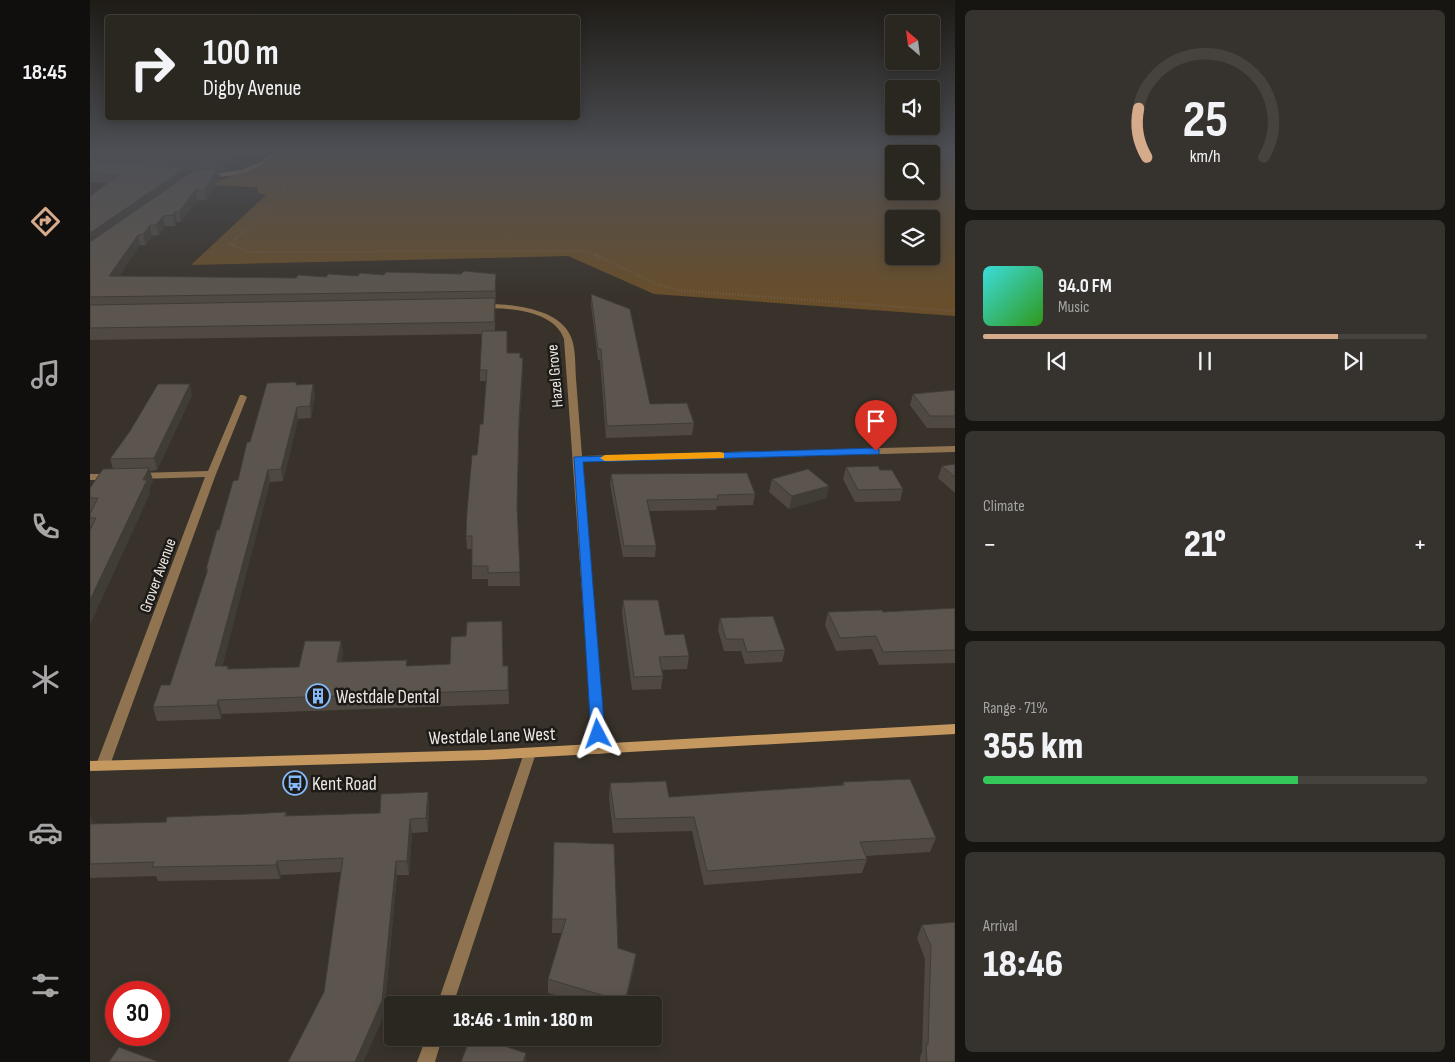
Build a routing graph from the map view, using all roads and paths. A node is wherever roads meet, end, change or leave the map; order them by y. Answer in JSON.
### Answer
{"nodes":[{"id":1,"x":275,"y":201,"type":"edge"},
{"id":2,"x":478,"y":306,"type":"edge"},
{"id":3,"x":955,"y":311,"type":"edge"},
{"id":4,"x":243,"y":397,"type":"dead end"},
{"id":5,"x":955,"y":449,"type":"edge"},
{"id":6,"x":577,"y":459,"type":"junction"},
{"id":7,"x":211,"y":474,"type":"junction"},
{"id":8,"x":90,"y":478,"type":"edge"},
{"id":9,"x":955,"y":729,"type":"edge"},
{"id":10,"x":599,"y":749,"type":"junction"},
{"id":11,"x":530,"y":753,"type":"junction"},
{"id":12,"x":97,"y":766,"type":"edge"},
{"id":13,"x":448,"y":996,"type":"edge"},
{"id":14,"x":431,"y":1046,"type":"edge"},
{"id":15,"x":426,"y":1062,"type":"edge"}],
"edges":[{"from":1,"to":3,"type":"path"},
{"from":2,"to":6,"type":"street","name":"Hazel Grove"},
{"from":4,"to":7,"type":"street","name":"Grover Avenue"},
{"from":5,"to":6,"type":"street"},
{"from":6,"to":10,"type":"street","name":"Hazel Grove"},
{"from":7,"to":8,"type":"street"},
{"from":7,"to":12,"type":"street","name":"Grover Avenue"},
{"from":9,"to":10,"type":"street","name":"Westdale Lane West"},
{"from":10,"to":11,"type":"street","name":"Westdale Lane West"},
{"from":11,"to":12,"type":"street","name":"Westdale Lane West"},
{"from":11,"to":13,"type":"street"},
{"from":14,"to":15,"type":"street"}]}
